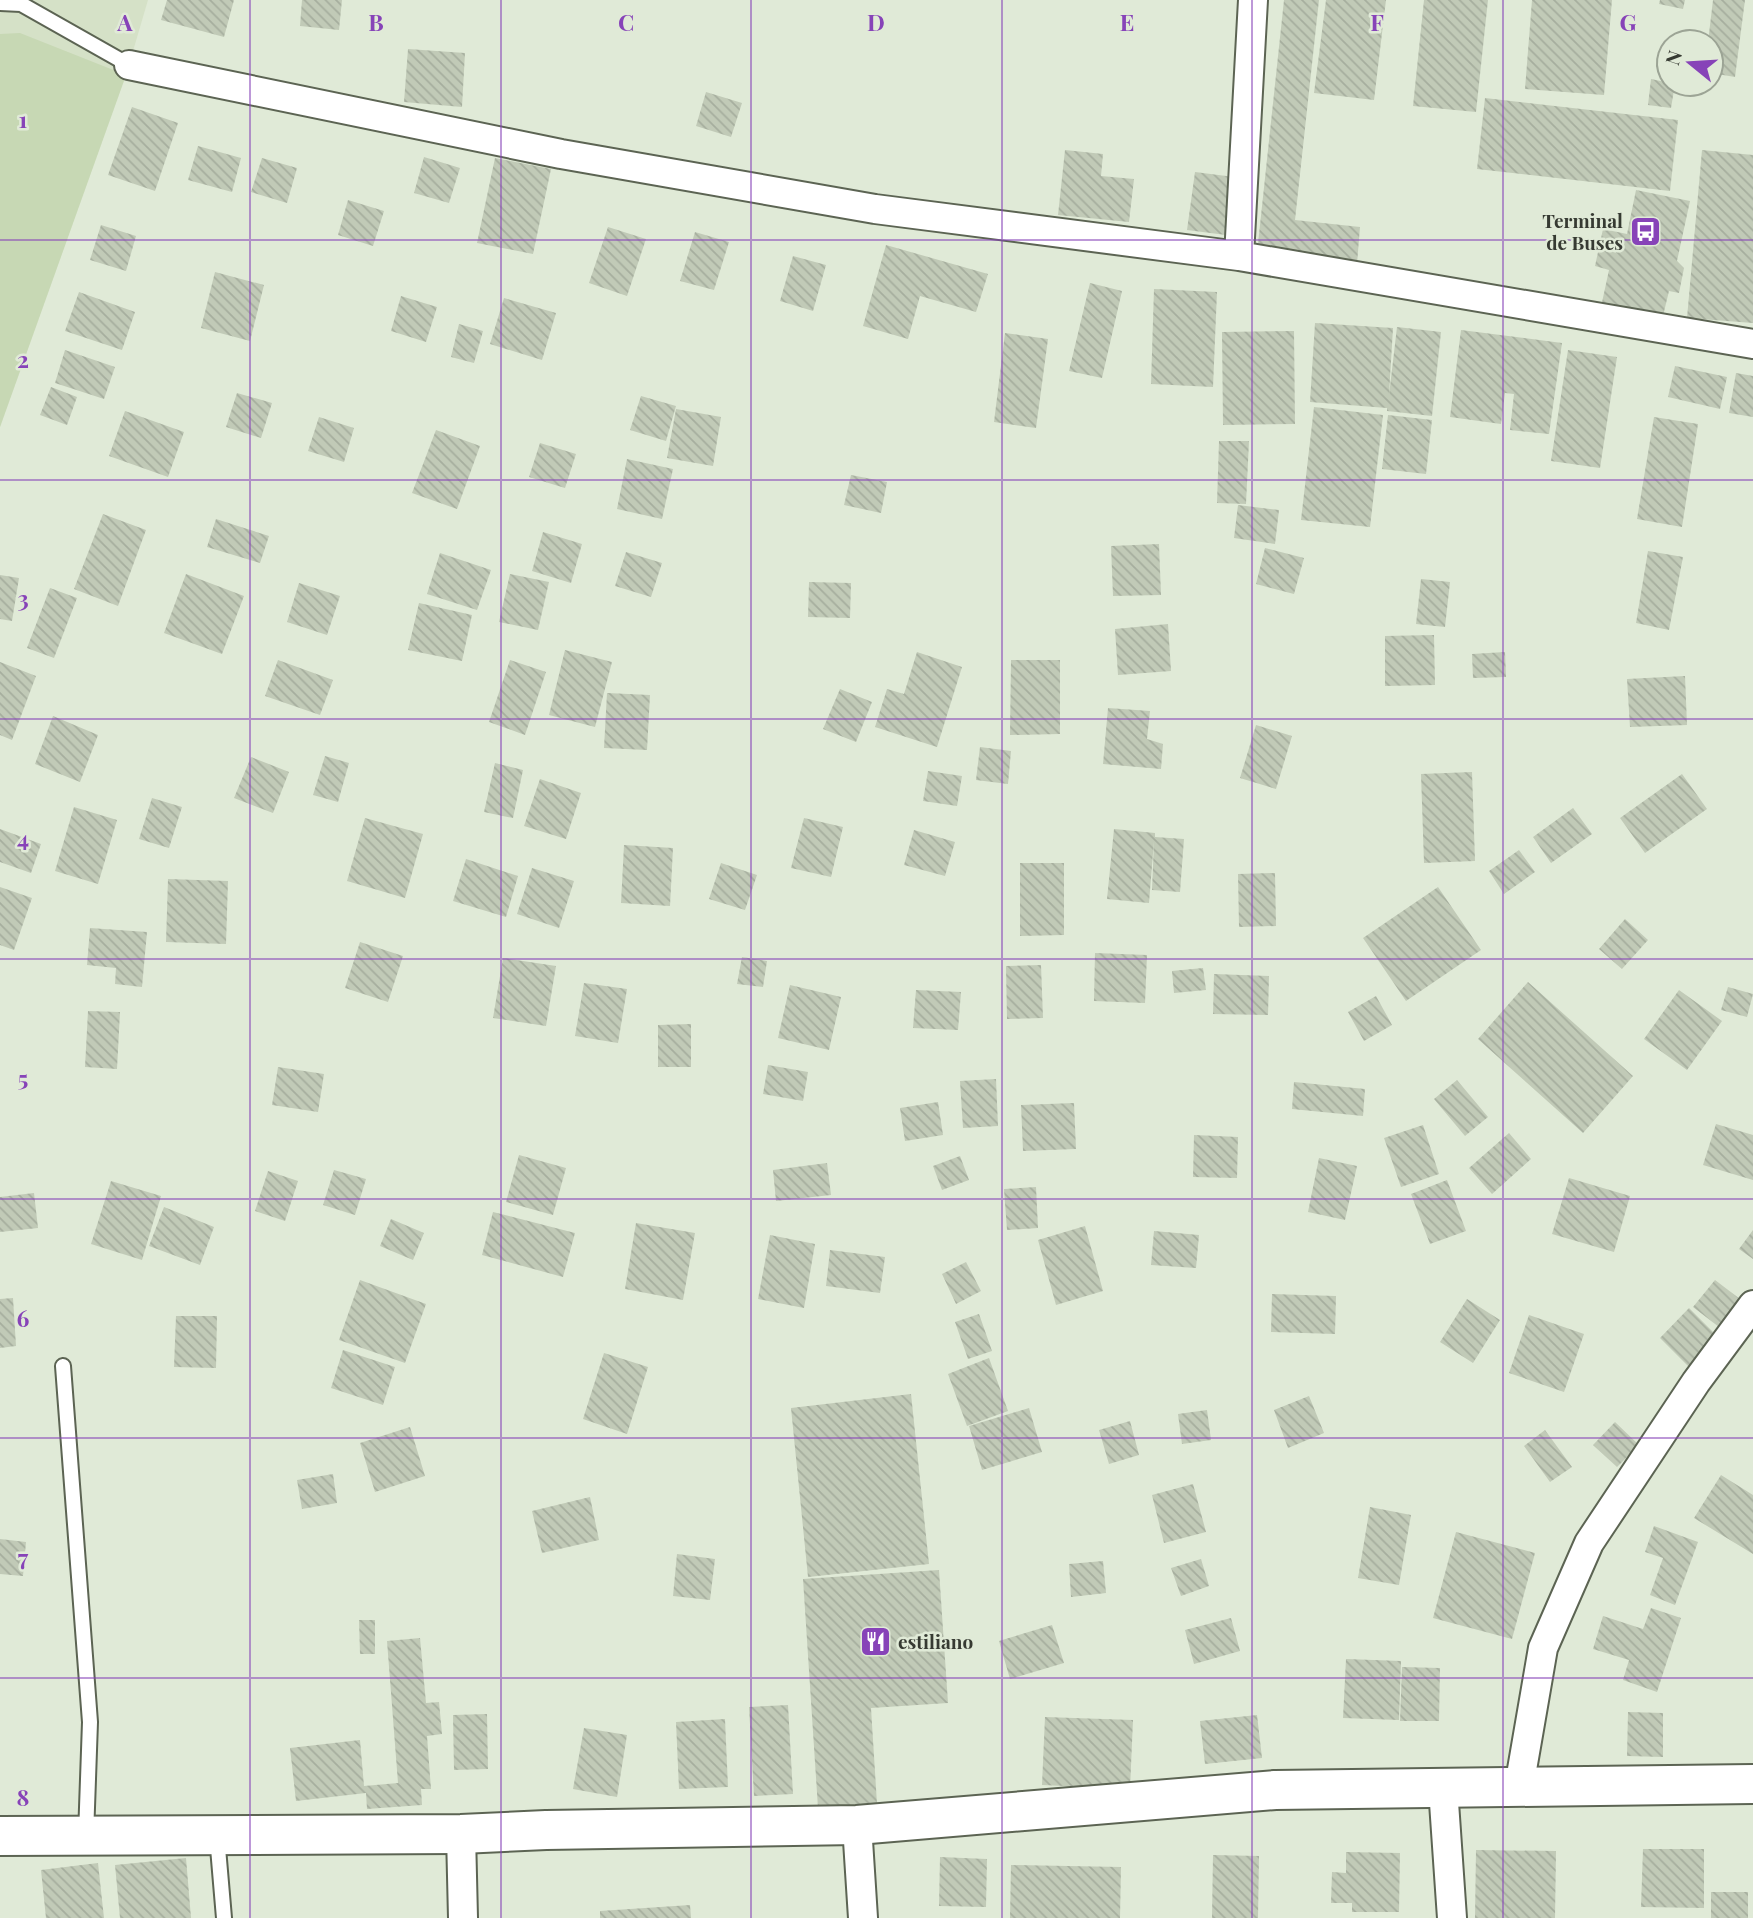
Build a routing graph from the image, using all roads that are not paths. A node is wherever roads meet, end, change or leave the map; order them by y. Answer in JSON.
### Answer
{"nodes":[{"id":1,"x":1252,"y":0,"type":"edge"},
{"id":2,"x":0,"y":3,"type":"edge"},
{"id":3,"x":129,"y":65,"type":"joint"},
{"id":4,"x":1239,"y":256,"type":"junction"},
{"id":5,"x":1753,"y":344,"type":"edge"},
{"id":6,"x":1753,"y":1305,"type":"edge"},
{"id":7,"x":63,"y":1366,"type":"dead end"},
{"id":8,"x":1753,"y":1784,"type":"edge"},
{"id":9,"x":1519,"y":1787,"type":"junction"},
{"id":10,"x":1443,"y":1788,"type":"junction"},
{"id":11,"x":857,"y":1825,"type":"junction"},
{"id":12,"x":217,"y":1834,"type":"junction"},
{"id":13,"x":461,"y":1834,"type":"junction"},
{"id":14,"x":0,"y":1836,"type":"edge"},
{"id":15,"x":86,"y":1836,"type":"junction"},
{"id":16,"x":224,"y":1918,"type":"edge"},
{"id":17,"x":463,"y":1918,"type":"edge"},
{"id":18,"x":863,"y":1918,"type":"edge"},
{"id":19,"x":1452,"y":1918,"type":"edge"}],
"edges":[{"from":1,"to":4,"type":"street"},
{"from":2,"to":3,"type":"lane"},
{"from":3,"to":4,"type":"street"},
{"from":4,"to":5,"type":"street"},
{"from":6,"to":9,"type":"street"},
{"from":7,"to":15,"type":"lane"},
{"from":8,"to":9,"type":"street"},
{"from":9,"to":10,"type":"street"},
{"from":10,"to":11,"type":"street"},
{"from":10,"to":19,"type":"street"},
{"from":11,"to":13,"type":"street"},
{"from":11,"to":18,"type":"street"},
{"from":12,"to":13,"type":"street"},
{"from":12,"to":15,"type":"street"},
{"from":12,"to":16,"type":"lane"},
{"from":13,"to":17,"type":"street"},
{"from":14,"to":15,"type":"street"}]}
